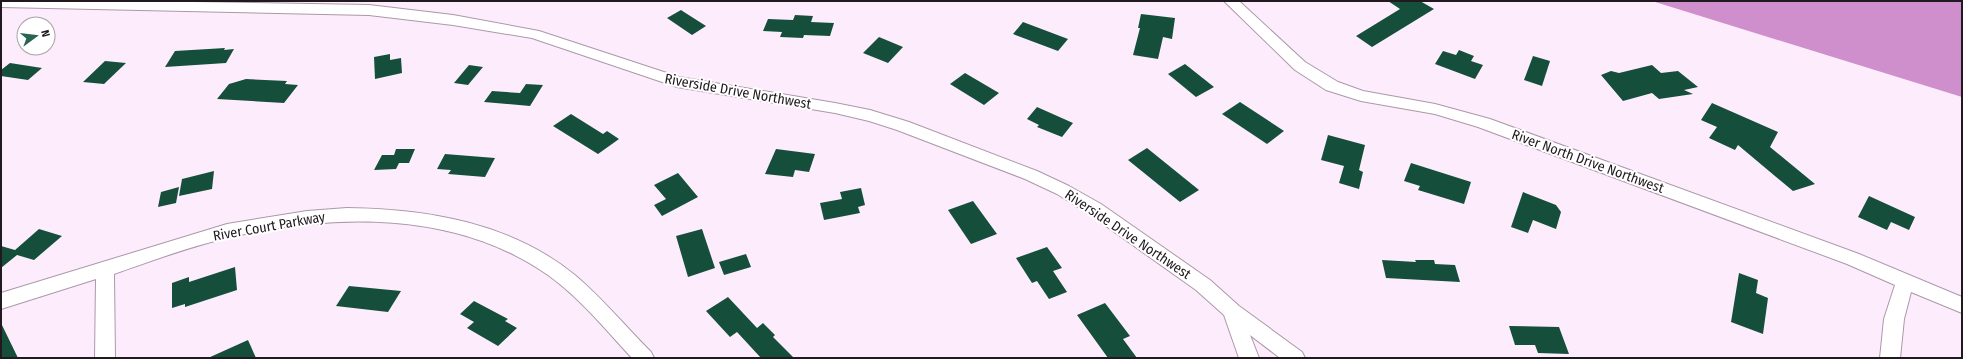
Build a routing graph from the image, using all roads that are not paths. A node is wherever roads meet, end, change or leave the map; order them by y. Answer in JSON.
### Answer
{"nodes":[{"id":1,"x":1231,"y":1,"type":"edge"},
{"id":2,"x":1,"y":3,"type":"edge"},
{"id":3,"x":177,"y":4,"type":"edge"},
{"id":4,"x":373,"y":6,"type":"edge"},
{"id":5,"x":105,"y":269,"type":"junction"},
{"id":6,"x":1905,"y":281,"type":"junction"},
{"id":7,"x":1,"y":301,"type":"edge"},
{"id":8,"x":1962,"y":305,"type":"edge"},
{"id":9,"x":1232,"y":311,"type":"junction"},
{"id":10,"x":105,"y":358,"type":"edge"},
{"id":11,"x":644,"y":358,"type":"edge"},
{"id":12,"x":1249,"y":358,"type":"edge"},
{"id":13,"x":1294,"y":358,"type":"edge"},
{"id":14,"x":1890,"y":358,"type":"edge"}],
"edges":[{"from":1,"to":6,"type":"street","name":"River North Drive Northwest"},
{"from":2,"to":3,"type":"street","name":"Riverside Drive Northwest"},
{"from":3,"to":4,"type":"street","name":"Riverside Drive Northwest"},
{"from":4,"to":9,"type":"street","name":"Riverside Drive Northwest"},
{"from":5,"to":7,"type":"street","name":"River Court Parkway"},
{"from":5,"to":10,"type":"street"},
{"from":5,"to":11,"type":"street","name":"River Court Parkway"},
{"from":6,"to":8,"type":"street","name":"River North Drive Northwest"},
{"from":6,"to":14,"type":"street"},
{"from":9,"to":12,"type":"street"},
{"from":9,"to":13,"type":"street","name":"Riverside Drive Northwest"}]}
